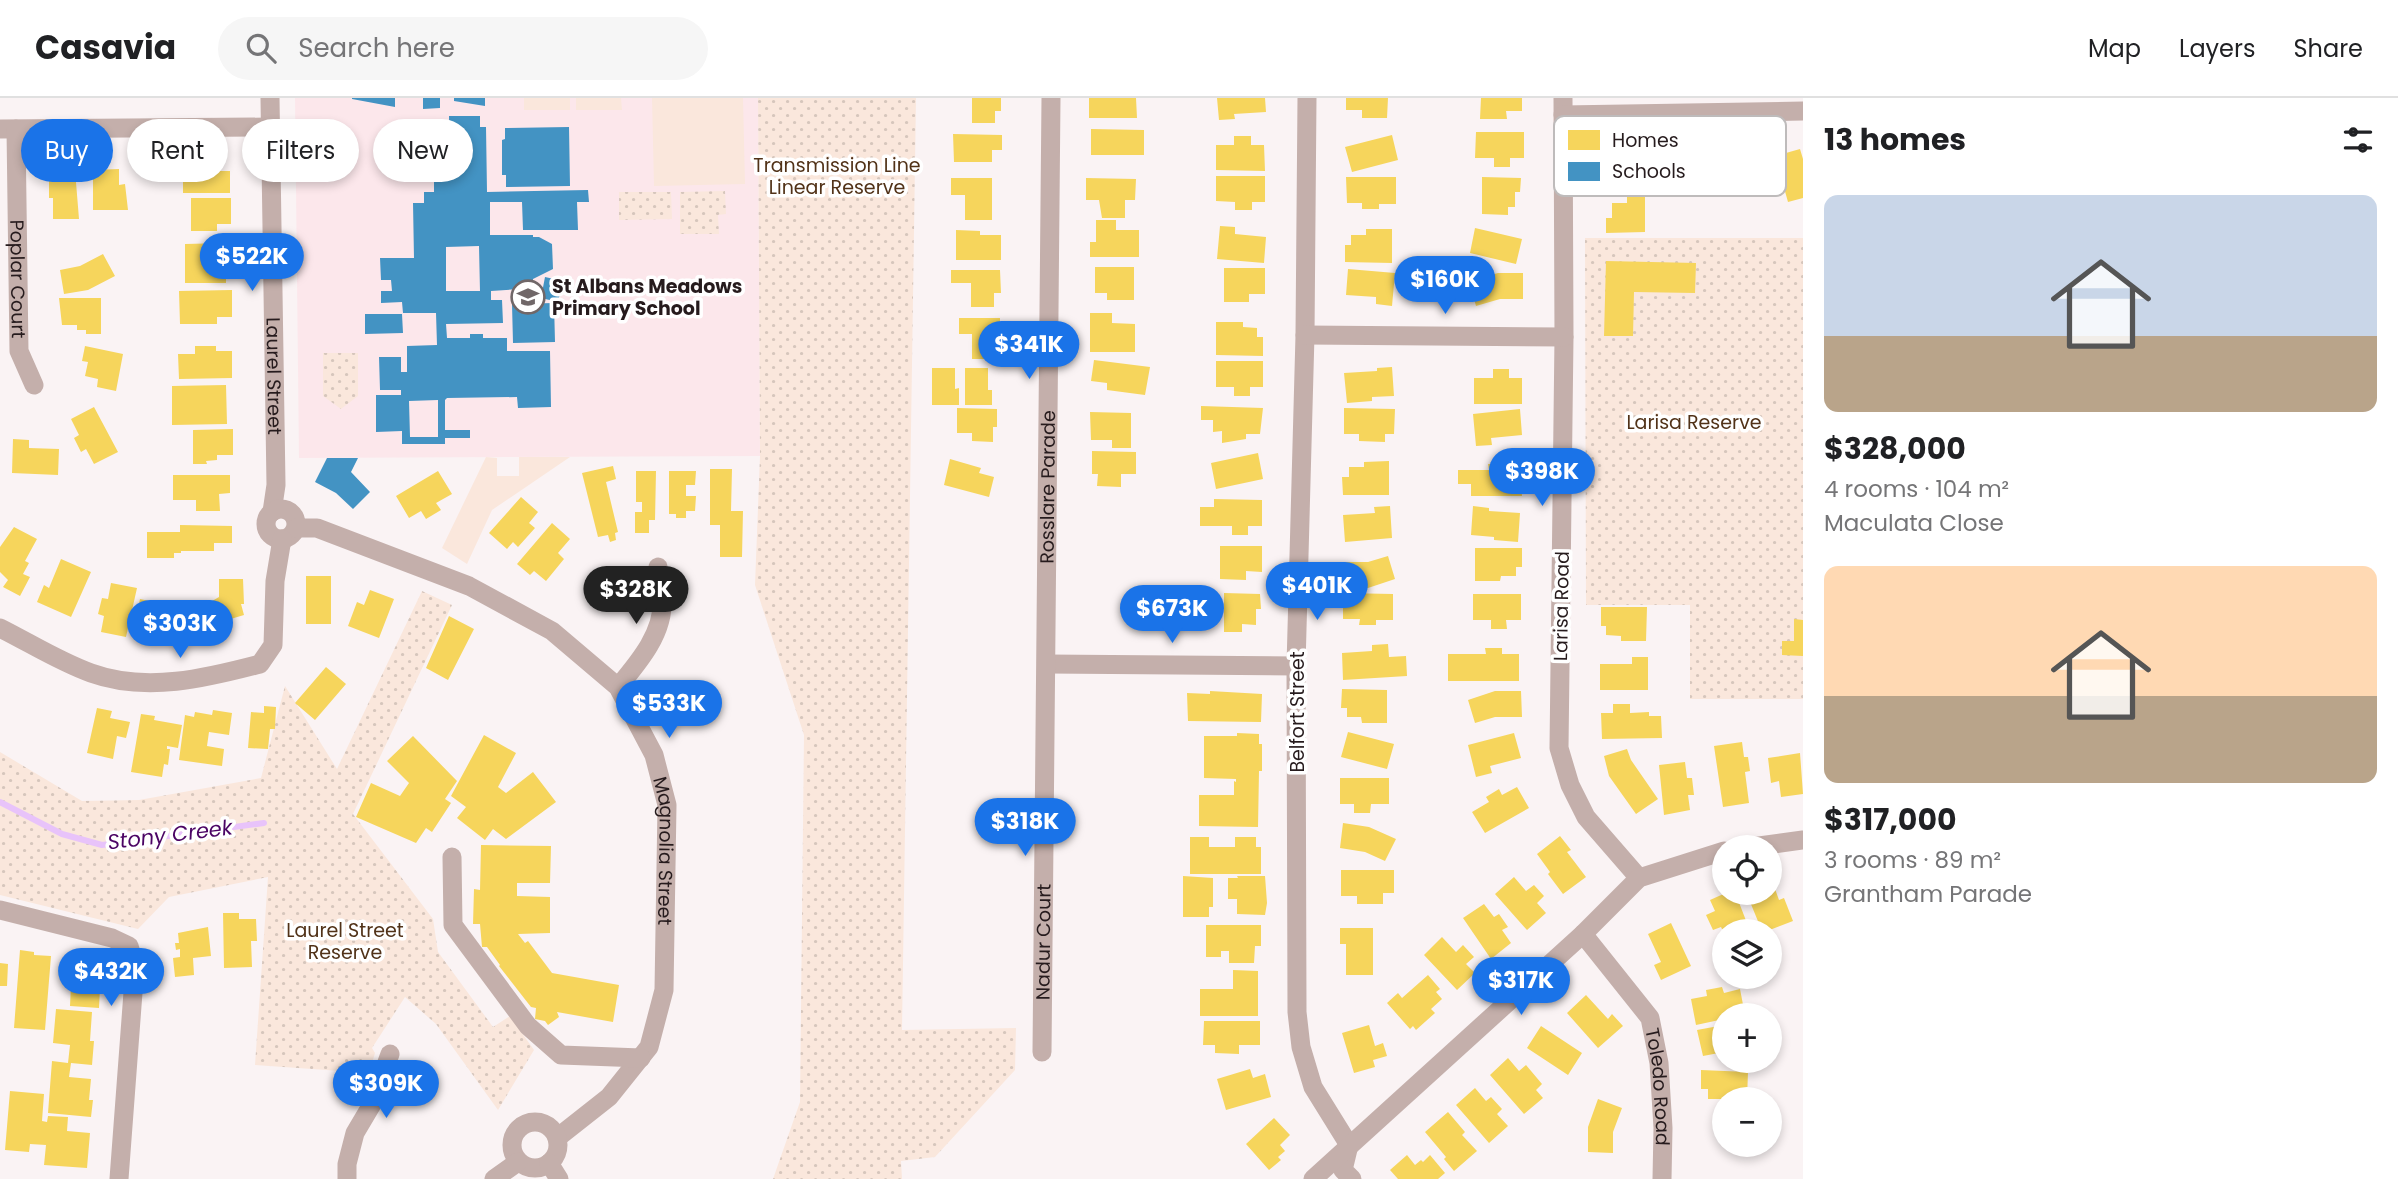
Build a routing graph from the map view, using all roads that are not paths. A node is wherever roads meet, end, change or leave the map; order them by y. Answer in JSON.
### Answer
{"nodes":[{"id":1,"x":270,"y":98,"type":"edge"},
{"id":2,"x":1051,"y":98,"type":"edge"},
{"id":3,"x":1307,"y":98,"type":"edge"},
{"id":4,"x":1563,"y":106,"type":"edge"},
{"id":5,"x":1803,"y":111,"type":"edge"},
{"id":6,"x":271,"y":119,"type":"edge"},
{"id":7,"x":242,"y":127,"type":"edge"},
{"id":8,"x":8,"y":129,"type":"edge"},
{"id":9,"x":272,"y":182,"type":"edge"},
{"id":10,"x":1563,"y":196,"type":"edge"},
{"id":11,"x":1305,"y":335,"type":"junction"},
{"id":12,"x":1564,"y":337,"type":"junction"},
{"id":13,"x":34,"y":385,"type":"dead end"},
{"id":14,"x":285,"y":522,"type":"junction"},
{"id":15,"x":658,"y":567,"type":"dead end"},
{"id":16,"x":0,"y":628,"type":"edge"},
{"id":17,"x":1047,"y":664,"type":"junction"},
{"id":18,"x":1296,"y":666,"type":"junction"},
{"id":19,"x":618,"y":687,"type":"junction"},
{"id":20,"x":1803,"y":841,"type":"edge"},
{"id":21,"x":1782,"y":843,"type":"edge"},
{"id":22,"x":1712,"y":855,"type":"edge"},
{"id":23,"x":452,"y":857,"type":"dead end"},
{"id":24,"x":1639,"y":878,"type":"junction"},
{"id":25,"x":0,"y":910,"type":"edge"},
{"id":26,"x":1583,"y":934,"type":"junction"},
{"id":27,"x":1042,"y":1052,"type":"dead end"},
{"id":28,"x":390,"y":1054,"type":"dead end"},
{"id":29,"x":640,"y":1058,"type":"junction"},
{"id":30,"x":557,"y":1138,"type":"junction"},
{"id":31,"x":1349,"y":1145,"type":"junction"},
{"id":32,"x":519,"y":1162,"type":"junction"},
{"id":33,"x":554,"y":1171,"type":"edge"},
{"id":34,"x":119,"y":1179,"type":"edge"},
{"id":35,"x":347,"y":1179,"type":"edge"},
{"id":36,"x":494,"y":1179,"type":"edge"},
{"id":37,"x":1313,"y":1179,"type":"edge"},
{"id":38,"x":1352,"y":1179,"type":"edge"},
{"id":39,"x":1662,"y":1179,"type":"edge"}],
"edges":[{"from":1,"to":6,"type":"street","name":"Laurel Street"},
{"from":2,"to":17,"type":"street","name":"Rosslare Parade"},
{"from":3,"to":11,"type":"street","name":"Belfort Street"},
{"from":4,"to":5,"type":"street"},
{"from":7,"to":8,"type":"street"},
{"from":8,"to":13,"type":"street","name":"Poplar Court"},
{"from":9,"to":14,"type":"street","name":"Laurel Street"},
{"from":10,"to":12,"type":"street","name":"Larisa Road"},
{"from":11,"to":12,"type":"street"},
{"from":11,"to":18,"type":"street","name":"Belfort Street"},
{"from":12,"to":24,"type":"street","name":"Larisa Road"},
{"from":14,"to":16,"type":"street","name":"Laurel Street"},
{"from":14,"to":19,"type":"street","name":"Magnolia Street"},
{"from":15,"to":19,"type":"street"},
{"from":17,"to":18,"type":"street"},
{"from":17,"to":27,"type":"street","name":"Nadur Court"},
{"from":18,"to":31,"type":"street","name":"Belfort Street"},
{"from":19,"to":29,"type":"street","name":"Magnolia Street"},
{"from":20,"to":21,"type":"street"},
{"from":22,"to":24,"type":"street"},
{"from":23,"to":29,"type":"street"},
{"from":24,"to":26,"type":"street"},
{"from":25,"to":34,"type":"street"},
{"from":26,"to":31,"type":"street"},
{"from":26,"to":39,"type":"street","name":"Toledo Road"},
{"from":28,"to":35,"type":"street"},
{"from":29,"to":30,"type":"street","name":"Magnolia Street"},
{"from":30,"to":32,"type":"street"},
{"from":30,"to":33,"type":"street"},
{"from":31,"to":37,"type":"street"},
{"from":31,"to":38,"type":"street"},
{"from":32,"to":33,"type":"street"},
{"from":32,"to":36,"type":"street"}]}
